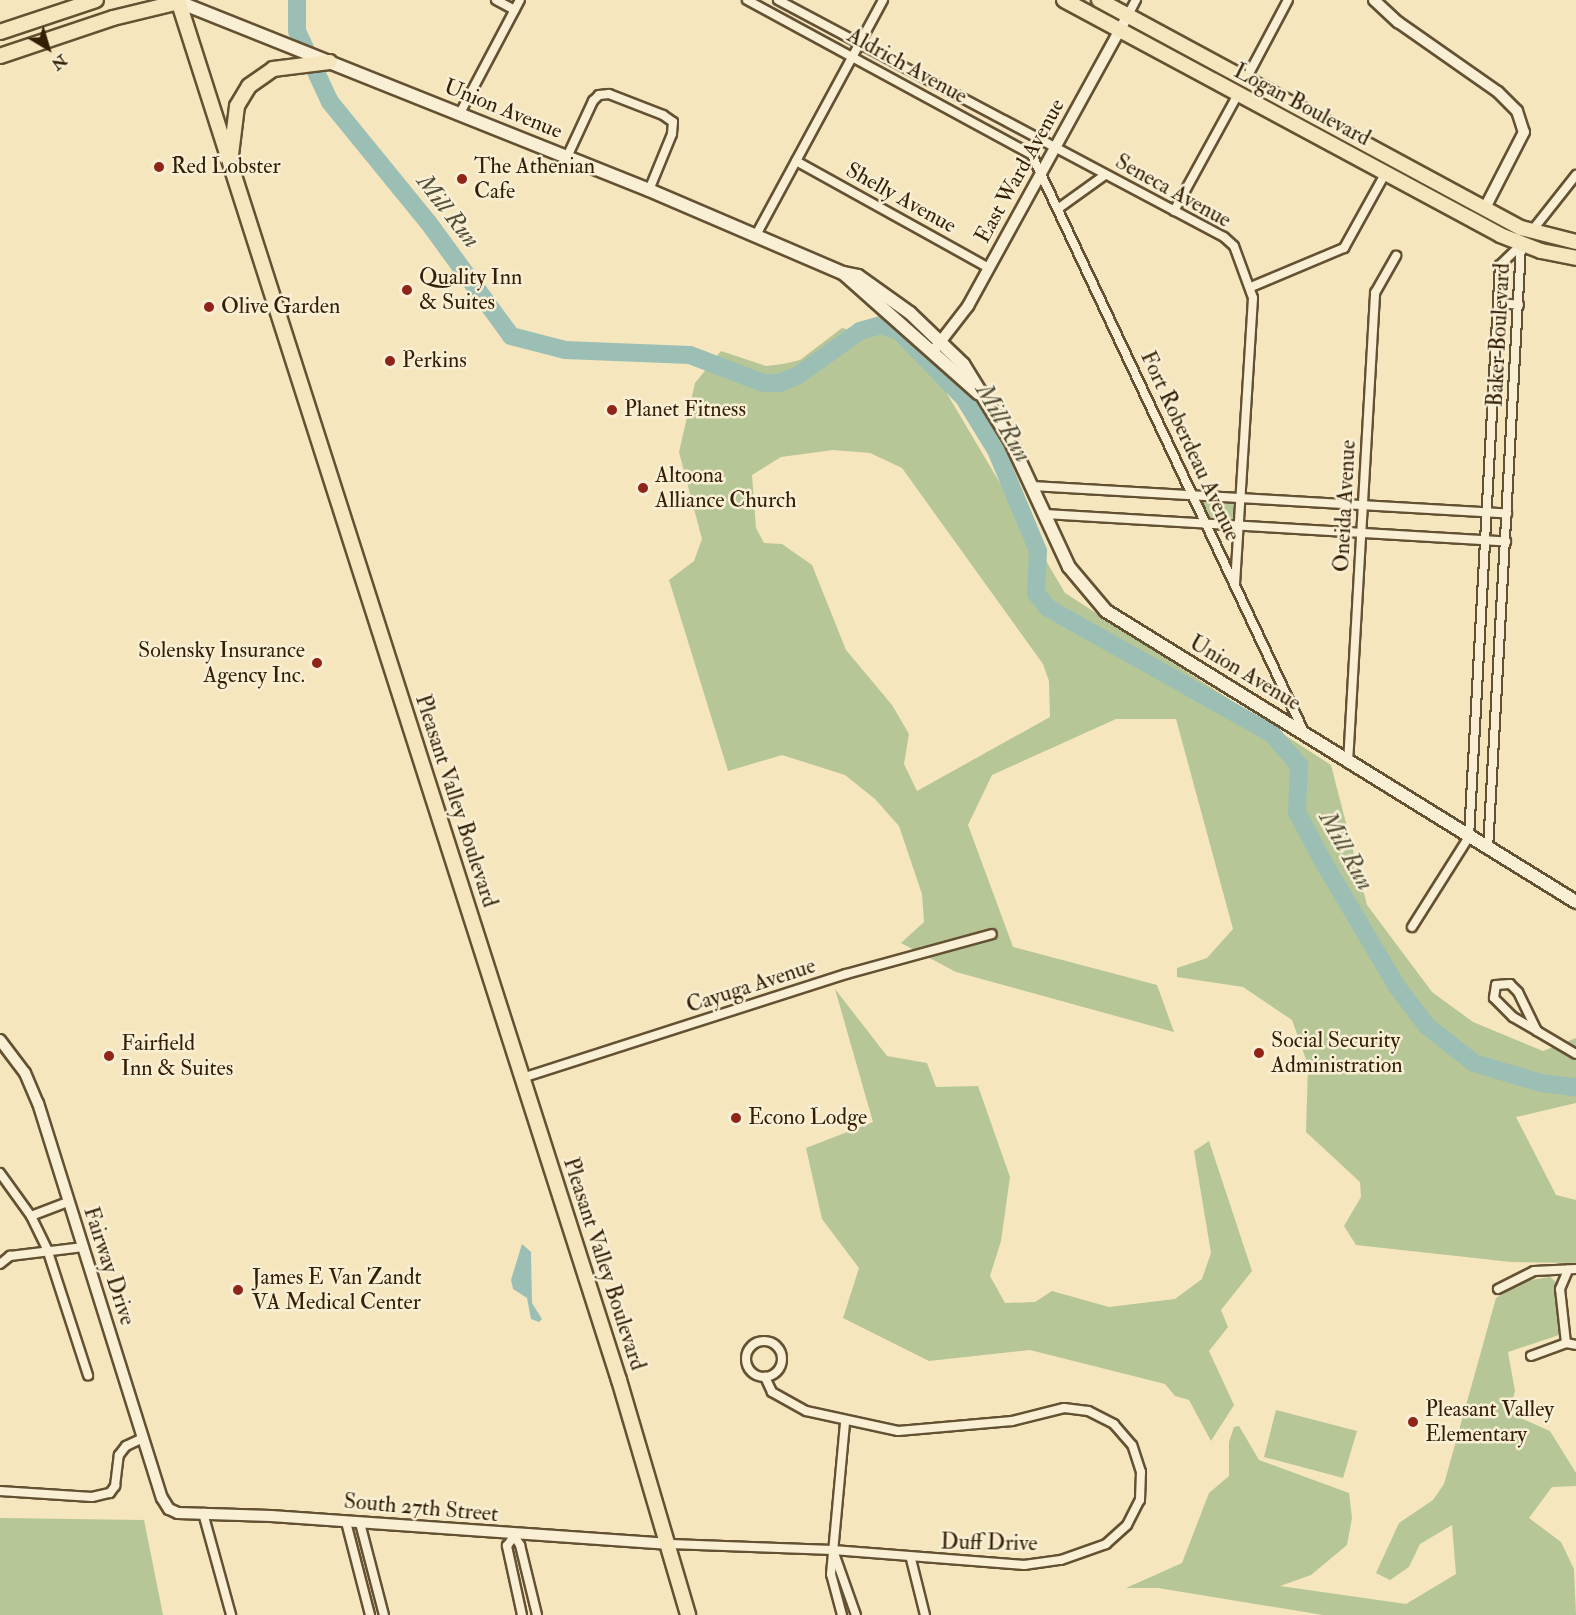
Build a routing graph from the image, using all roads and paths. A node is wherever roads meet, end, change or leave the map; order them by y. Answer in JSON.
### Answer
{"nodes":[{"id":1,"x":96,"y":0,"type":"edge"},
{"id":2,"x":496,"y":0,"type":"edge"},
{"id":3,"x":520,"y":0,"type":"edge"},
{"id":4,"x":747,"y":0,"type":"edge"},
{"id":5,"x":778,"y":0,"type":"edge"},
{"id":6,"x":883,"y":0,"type":"edge"},
{"id":7,"x":1064,"y":0,"type":"edge"},
{"id":8,"x":1099,"y":0,"type":"edge"},
{"id":9,"x":1136,"y":0,"type":"edge"},
{"id":10,"x":1288,"y":0,"type":"edge"},
{"id":11,"x":1374,"y":0,"type":"edge"},
{"id":12,"x":178,"y":1,"type":"edge"},
{"id":13,"x":515,"y":10,"type":"junction"},
{"id":14,"x":1128,"y":15,"type":"junction"},
{"id":15,"x":1119,"y":31,"type":"junction"},
{"id":16,"x":0,"y":32,"type":"edge"},
{"id":17,"x":859,"y":44,"type":"junction"},
{"id":18,"x":0,"y":56,"type":"edge"},
{"id":19,"x":852,"y":57,"type":"junction"},
{"id":20,"x":324,"y":61,"type":"junction"},
{"id":21,"x":1246,"y":79,"type":"junction"},
{"id":22,"x":1238,"y":94,"type":"junction"},
{"id":23,"x":459,"y":114,"type":"junction"},
{"id":24,"x":1055,"y":148,"type":"junction"},
{"id":25,"x":567,"y":158,"type":"junction"},
{"id":26,"x":796,"y":161,"type":"junction"},
{"id":27,"x":231,"y":163,"type":"junction"},
{"id":28,"x":1041,"y":172,"type":"junction"},
{"id":29,"x":1385,"y":174,"type":"junction"},
{"id":30,"x":1105,"y":175,"type":"junction"},
{"id":31,"x":1576,"y":175,"type":"edge"},
{"id":32,"x":649,"y":190,"type":"junction"},
{"id":33,"x":1059,"y":208,"type":"junction"},
{"id":34,"x":1485,"y":208,"type":"junction"},
{"id":35,"x":1174,"y":211,"type":"junction"},
{"id":36,"x":1531,"y":232,"type":"junction"},
{"id":37,"x":756,"y":235,"type":"junction"},
{"id":38,"x":1576,"y":242,"type":"edge"},
{"id":39,"x":1521,"y":245,"type":"junction"},
{"id":40,"x":1396,"y":256,"type":"dead end"},
{"id":41,"x":1576,"y":258,"type":"edge"},
{"id":42,"x":989,"y":268,"type":"junction"},
{"id":43,"x":1251,"y":287,"type":"junction"},
{"id":44,"x":1498,"y":303,"type":"junction"},
{"id":45,"x":1519,"y":304,"type":"junction"},
{"id":46,"x":938,"y":346,"type":"junction"},
{"id":47,"x":1032,"y":486,"type":"junction"},
{"id":48,"x":1193,"y":495,"type":"junction"},
{"id":49,"x":1241,"y":498,"type":"junction"},
{"id":50,"x":1364,"y":505,"type":"junction"},
{"id":51,"x":1487,"y":512,"type":"junction"},
{"id":52,"x":1507,"y":513,"type":"junction"},
{"id":53,"x":1045,"y":514,"type":"junction"},
{"id":54,"x":1206,"y":523,"type":"junction"},
{"id":55,"x":1239,"y":525,"type":"junction"},
{"id":56,"x":1362,"y":531,"type":"junction"},
{"id":57,"x":1485,"y":539,"type":"junction"},
{"id":58,"x":1506,"y":541,"type":"junction"},
{"id":59,"x":1235,"y":585,"type":"junction"},
{"id":60,"x":1306,"y":735,"type":"junction"},
{"id":61,"x":1348,"y":763,"type":"junction"},
{"id":62,"x":1469,"y":837,"type":"junction"},
{"id":63,"x":1488,"y":849,"type":"junction"},
{"id":64,"x":1576,"y":902,"type":"edge"},
{"id":65,"x":1412,"y":927,"type":"dead end"},
{"id":66,"x":993,"y":933,"type":"dead end"},
{"id":67,"x":1537,"y":1031,"type":"junction"},
{"id":68,"x":0,"y":1040,"type":"edge"},
{"id":69,"x":1576,"y":1054,"type":"edge"},
{"id":70,"x":522,"y":1078,"type":"junction"},
{"id":71,"x":0,"y":1173,"type":"edge"},
{"id":72,"x":68,"y":1202,"type":"junction"},
{"id":73,"x":31,"y":1216,"type":"junction"},
{"id":74,"x":83,"y":1247,"type":"junction"},
{"id":75,"x":47,"y":1249,"type":"junction"},
{"id":76,"x":0,"y":1264,"type":"edge"},
{"id":77,"x":1572,"y":1270,"type":"edge"},
{"id":78,"x":1498,"y":1289,"type":"dead end"},
{"id":79,"x":1566,"y":1343,"type":"junction"},
{"id":80,"x":1576,"y":1345,"type":"edge"},
{"id":81,"x":1531,"y":1356,"type":"dead end"},
{"id":82,"x":88,"y":1375,"type":"dead end"},
{"id":83,"x":765,"y":1377,"type":"junction"},
{"id":84,"x":846,"y":1423,"type":"junction"},
{"id":85,"x":143,"y":1438,"type":"junction"},
{"id":86,"x":0,"y":1491,"type":"edge"},
{"id":87,"x":170,"y":1509,"type":"joint"},
{"id":88,"x":203,"y":1513,"type":"junction"},
{"id":89,"x":346,"y":1522,"type":"junction"},
{"id":90,"x":360,"y":1523,"type":"junction"},
{"id":91,"x":514,"y":1536,"type":"junction"},
{"id":92,"x":670,"y":1544,"type":"junction"},
{"id":93,"x":833,"y":1550,"type":"junction"},
{"id":94,"x":911,"y":1558,"type":"junction"},
{"id":95,"x":231,"y":1615,"type":"edge"},
{"id":96,"x":370,"y":1615,"type":"edge"},
{"id":97,"x":384,"y":1615,"type":"edge"},
{"id":98,"x":522,"y":1615,"type":"edge"},
{"id":99,"x":537,"y":1615,"type":"edge"},
{"id":100,"x":688,"y":1615,"type":"edge"},
{"id":101,"x":842,"y":1615,"type":"edge"},
{"id":102,"x":856,"y":1615,"type":"edge"},
{"id":103,"x":925,"y":1615,"type":"edge"}],
"edges":[{"from":1,"to":16,"type":"main road"},
{"from":2,"to":13,"type":"street"},
{"from":3,"to":13,"type":"street"},
{"from":4,"to":19,"type":"street","name":"Aldrich Avenue"},
{"from":5,"to":17,"type":"street","name":"Aldrich Avenue"},
{"from":6,"to":17,"type":"street"},
{"from":7,"to":15,"type":"main road","name":"Logan Boulevard"},
{"from":8,"to":14,"type":"main road","name":"Logan Boulevard"},
{"from":9,"to":14,"type":"street"},
{"from":10,"to":21,"type":"street"},
{"from":11,"to":34,"type":"street"},
{"from":12,"to":18,"type":"main road"},
{"from":12,"to":20,"type":"main road","name":"Union Avenue"},
{"from":12,"to":27,"type":"main road","name":"Pleasant Valley Boulevard"},
{"from":13,"to":23,"type":"street"},
{"from":14,"to":15,"type":"street","name":"East Ward Avenue"},
{"from":14,"to":21,"type":"main road","name":"Logan Boulevard"},
{"from":15,"to":22,"type":"main road","name":"Logan Boulevard"},
{"from":15,"to":24,"type":"street","name":"East Ward Avenue"},
{"from":17,"to":19,"type":"street"},
{"from":17,"to":24,"type":"street","name":"Aldrich Avenue"},
{"from":19,"to":26,"type":"street"},
{"from":19,"to":28,"type":"street","name":"Aldrich Avenue"},
{"from":20,"to":23,"type":"main road","name":"Union Avenue"},
{"from":20,"to":27,"type":"main road"},
{"from":21,"to":34,"type":"main road","name":"Logan Boulevard"},
{"from":22,"to":29,"type":"main road","name":"Logan Boulevard"},
{"from":22,"to":35,"type":"street"},
{"from":23,"to":25,"type":"main road","name":"Union Avenue"},
{"from":24,"to":28,"type":"street","name":"East Ward Avenue"},
{"from":24,"to":30,"type":"street","name":"Seneca Avenue"},
{"from":25,"to":32,"type":"main road","name":"Union Avenue"},
{"from":25,"to":32,"type":"street"},
{"from":26,"to":37,"type":"street"},
{"from":26,"to":42,"type":"street","name":"Shelly Avenue"},
{"from":27,"to":70,"type":"main road","name":"Pleasant Valley Boulevard"},
{"from":28,"to":33,"type":"street","name":"Fort Roberdeau Avenue"},
{"from":28,"to":42,"type":"street","name":"East Ward Avenue"},
{"from":29,"to":39,"type":"main road","name":"Logan Boulevard"},
{"from":29,"to":43,"type":"street"},
{"from":30,"to":33,"type":"street"},
{"from":30,"to":35,"type":"street","name":"Seneca Avenue"},
{"from":31,"to":36,"type":"street"},
{"from":32,"to":37,"type":"main road","name":"Union Avenue"},
{"from":33,"to":48,"type":"street","name":"Fort Roberdeau Avenue"},
{"from":34,"to":36,"type":"main road","name":"Logan Boulevard"},
{"from":35,"to":43,"type":"street","name":"Seneca Avenue"},
{"from":36,"to":38,"type":"main road","name":"Logan Boulevard"},
{"from":36,"to":39,"type":"main road"},
{"from":37,"to":46,"type":"main road","name":"Union Avenue"},
{"from":39,"to":41,"type":"main road","name":"Logan Boulevard"},
{"from":39,"to":44,"type":"street","name":"Baker Boulevard"},
{"from":39,"to":45,"type":"street","name":"Baker Boulevard"},
{"from":40,"to":50,"type":"street","name":"Oneida Avenue"},
{"from":42,"to":46,"type":"street","name":"East Ward Avenue"},
{"from":43,"to":49,"type":"street"},
{"from":44,"to":45,"type":"street"},
{"from":44,"to":51,"type":"street","name":"Baker Boulevard"},
{"from":45,"to":52,"type":"street","name":"Baker Boulevard"},
{"from":46,"to":47,"type":"main road","name":"Union Avenue"},
{"from":47,"to":48,"type":"street"},
{"from":47,"to":53,"type":"main road","name":"Union Avenue"},
{"from":48,"to":49,"type":"street"},
{"from":48,"to":54,"type":"street","name":"Fort Roberdeau Avenue"},
{"from":49,"to":50,"type":"street"},
{"from":49,"to":55,"type":"street"},
{"from":50,"to":51,"type":"street"},
{"from":50,"to":56,"type":"street","name":"Oneida Avenue"},
{"from":51,"to":52,"type":"street"},
{"from":51,"to":57,"type":"street","name":"Baker Boulevard"},
{"from":52,"to":58,"type":"street","name":"Baker Boulevard"},
{"from":53,"to":54,"type":"street"},
{"from":53,"to":60,"type":"main road","name":"Union Avenue"},
{"from":54,"to":55,"type":"street"},
{"from":54,"to":59,"type":"street","name":"Fort Roberdeau Avenue"},
{"from":55,"to":56,"type":"street"},
{"from":55,"to":59,"type":"street"},
{"from":56,"to":57,"type":"street"},
{"from":56,"to":61,"type":"street","name":"Oneida Avenue"},
{"from":57,"to":58,"type":"street"},
{"from":57,"to":62,"type":"street","name":"Baker Boulevard"},
{"from":58,"to":63,"type":"street","name":"Baker Boulevard"},
{"from":59,"to":60,"type":"street","name":"Fort Roberdeau Avenue"},
{"from":60,"to":61,"type":"main road","name":"Union Avenue"},
{"from":61,"to":62,"type":"main road","name":"Union Avenue"},
{"from":62,"to":63,"type":"main road","name":"Union Avenue"},
{"from":62,"to":65,"type":"street"},
{"from":63,"to":64,"type":"main road","name":"Union Avenue"},
{"from":66,"to":70,"type":"street","name":"Cayuga Avenue"},
{"from":67,"to":67,"type":"street"},
{"from":67,"to":69,"type":"street"},
{"from":68,"to":72,"type":"street","name":"Fairway Drive"},
{"from":70,"to":92,"type":"main road","name":"Pleasant Valley Boulevard"},
{"from":71,"to":73,"type":"street"},
{"from":72,"to":73,"type":"street"},
{"from":72,"to":74,"type":"street","name":"Fairway Drive"},
{"from":73,"to":75,"type":"street"},
{"from":74,"to":75,"type":"street"},
{"from":74,"to":85,"type":"street","name":"Fairway Drive"},
{"from":75,"to":76,"type":"street"},
{"from":75,"to":82,"type":"street"},
{"from":77,"to":78,"type":"street"},
{"from":77,"to":79,"type":"street"},
{"from":79,"to":80,"type":"street"},
{"from":79,"to":81,"type":"street"},
{"from":83,"to":83,"type":"street"},
{"from":83,"to":84,"type":"street","name":"Duff Drive"},
{"from":84,"to":93,"type":"street"},
{"from":84,"to":94,"type":"street","name":"Duff Drive"},
{"from":85,"to":86,"type":"street"},
{"from":85,"to":87,"type":"street","name":"Fairway Drive"},
{"from":87,"to":88,"type":"street","name":"South 27th Street"},
{"from":88,"to":89,"type":"street","name":"South 27th Street"},
{"from":88,"to":95,"type":"street"},
{"from":89,"to":90,"type":"street","name":"South 27th Street"},
{"from":89,"to":96,"type":"street"},
{"from":90,"to":91,"type":"street","name":"South 27th Street"},
{"from":90,"to":97,"type":"street"},
{"from":91,"to":92,"type":"street","name":"South 27th Street"},
{"from":91,"to":98,"type":"street"},
{"from":91,"to":99,"type":"street"},
{"from":92,"to":93,"type":"street","name":"Duff Drive"},
{"from":92,"to":100,"type":"main road","name":"Pleasant Valley Boulevard"},
{"from":93,"to":94,"type":"street","name":"Duff Drive"},
{"from":93,"to":101,"type":"street"},
{"from":93,"to":102,"type":"street"},
{"from":94,"to":103,"type":"street"}]}
